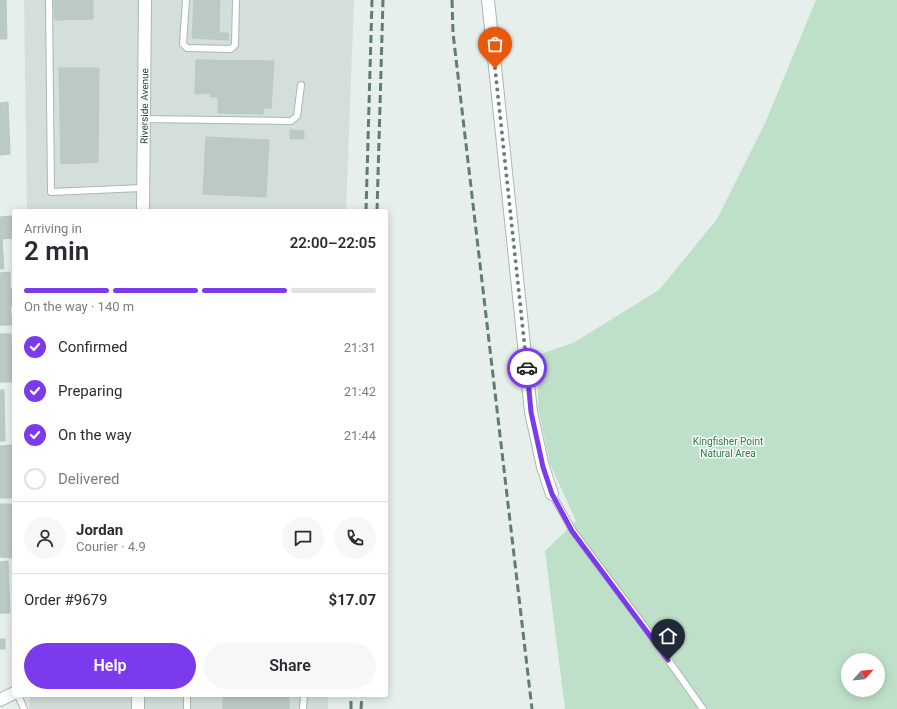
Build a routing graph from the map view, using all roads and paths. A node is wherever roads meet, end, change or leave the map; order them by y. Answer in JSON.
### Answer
{"nodes":[{"id":1,"x":49,"y":0,"type":"edge"},
{"id":2,"x":144,"y":0,"type":"edge"},
{"id":3,"x":186,"y":0,"type":"edge"},
{"id":4,"x":236,"y":0,"type":"edge"},
{"id":5,"x":488,"y":0,"type":"edge"},
{"id":6,"x":301,"y":85,"type":"dead end"},
{"id":7,"x":143,"y":119,"type":"junction"},
{"id":8,"x":142,"y":188,"type":"junction"},
{"id":9,"x":142,"y":209,"type":"edge"},
{"id":10,"x":552,"y":494,"type":"joint"},
{"id":11,"x":12,"y":694,"type":"edge"},
{"id":12,"x":19,"y":697,"type":"edge"},
{"id":13,"x":138,"y":697,"type":"edge"},
{"id":14,"x":187,"y":697,"type":"edge"},
{"id":15,"x":304,"y":697,"type":"edge"},
{"id":16,"x":0,"y":700,"type":"edge"},
{"id":17,"x":24,"y":709,"type":"edge"},
{"id":18,"x":138,"y":709,"type":"edge"},
{"id":19,"x":187,"y":709,"type":"edge"},
{"id":20,"x":303,"y":709,"type":"edge"},
{"id":21,"x":704,"y":709,"type":"edge"}],
"edges":[{"from":1,"to":8,"type":"lane"},
{"from":2,"to":7,"type":"street","name":"Riverside Avenue"},
{"from":3,"to":4,"type":"lane"},
{"from":5,"to":10,"type":"street"},
{"from":6,"to":7,"type":"lane"},
{"from":7,"to":8,"type":"street","name":"Riverside Avenue"},
{"from":8,"to":9,"type":"street","name":"Riverside Avenue"},
{"from":10,"to":21,"type":"lane"},
{"from":11,"to":16,"type":"street"},
{"from":12,"to":17,"type":"lane"},
{"from":13,"to":18,"type":"street"},
{"from":14,"to":19,"type":"lane"},
{"from":15,"to":20,"type":"lane"}]}
